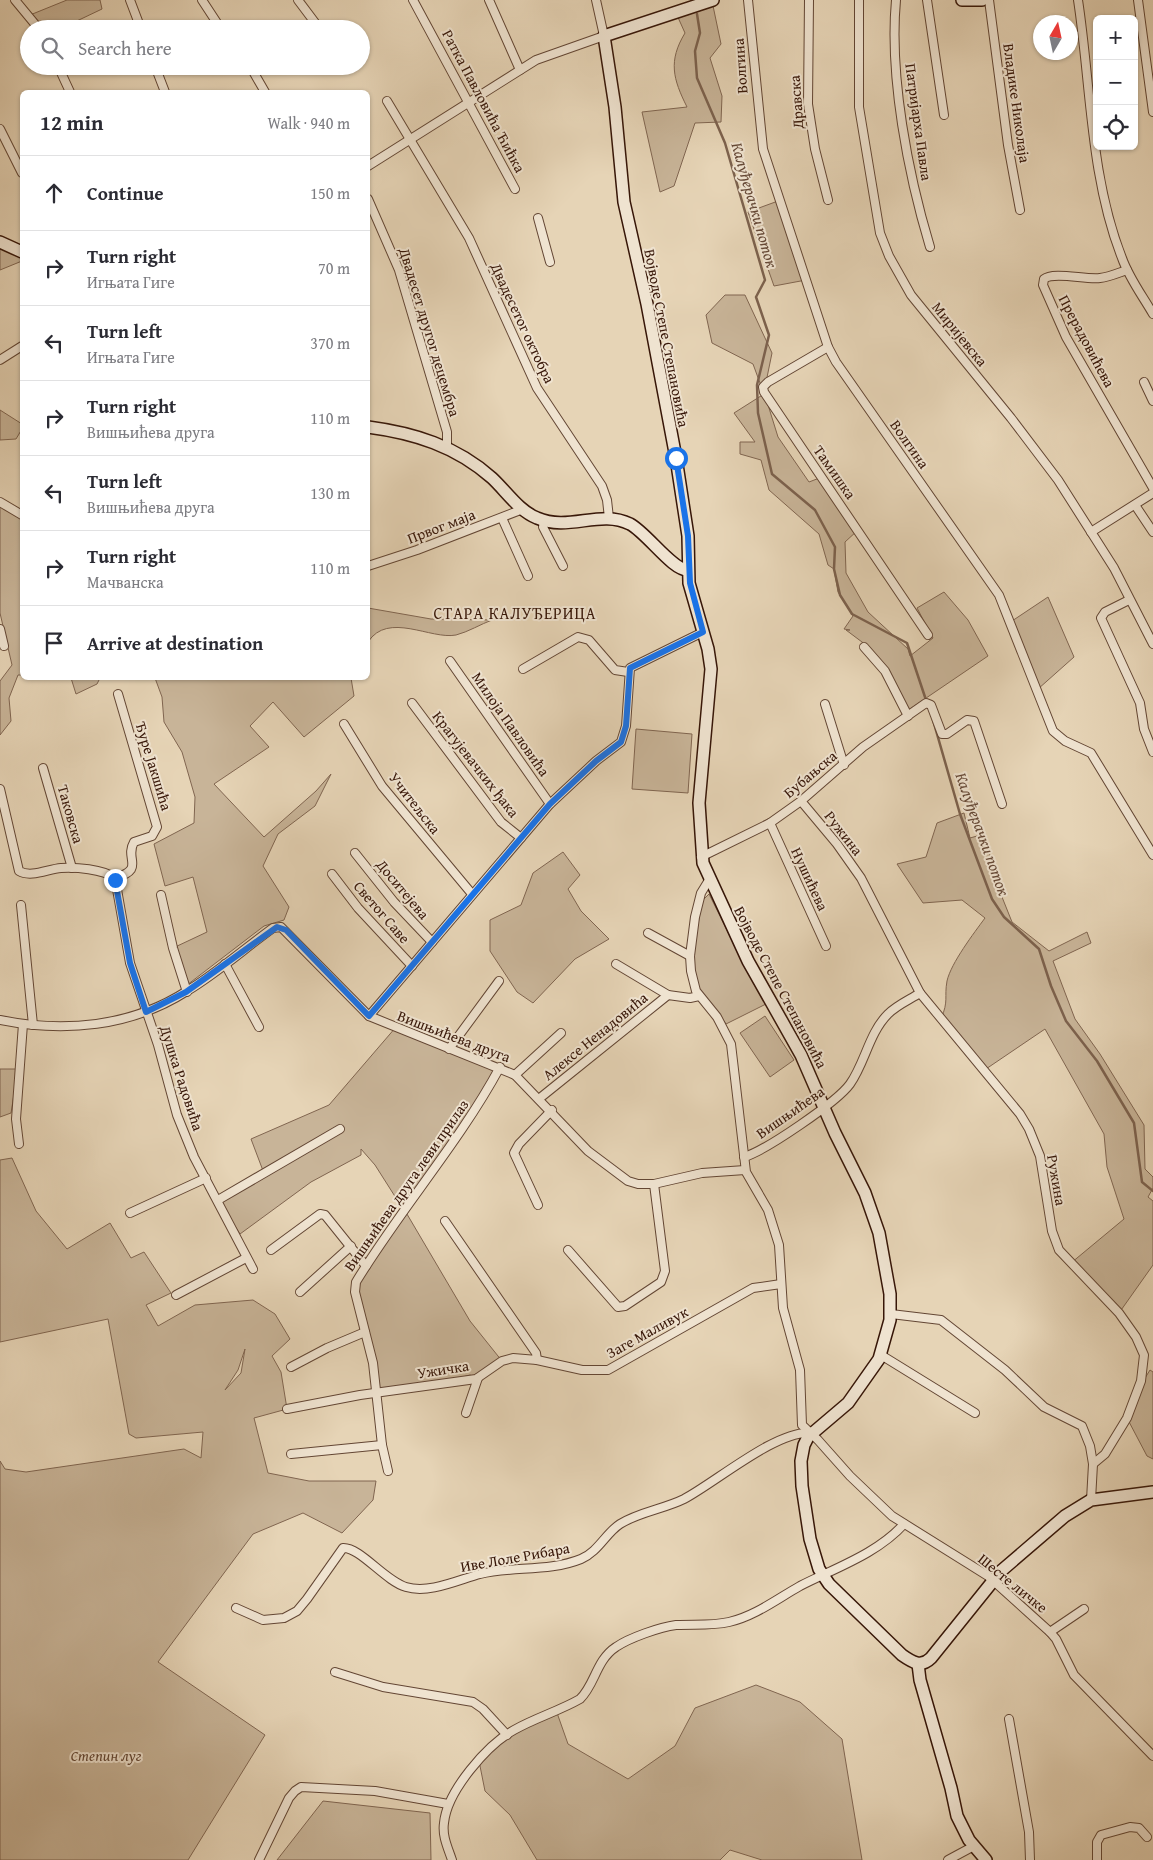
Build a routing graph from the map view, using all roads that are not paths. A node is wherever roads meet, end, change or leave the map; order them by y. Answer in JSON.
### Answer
{"nodes":[{"id":1,"x":15,"y":0,"type":"edge"},
{"id":2,"x":130,"y":0,"type":"edge"},
{"id":3,"x":202,"y":0,"type":"edge"},
{"id":4,"x":298,"y":0,"type":"edge"},
{"id":5,"x":413,"y":0,"type":"edge"},
{"id":6,"x":489,"y":0,"type":"edge"},
{"id":7,"x":596,"y":0,"type":"edge"},
{"id":8,"x":714,"y":0,"type":"edge"},
{"id":9,"x":748,"y":0,"type":"edge"},
{"id":10,"x":809,"y":0,"type":"edge"},
{"id":11,"x":859,"y":0,"type":"edge"},
{"id":12,"x":896,"y":0,"type":"edge"},
{"id":13,"x":928,"y":0,"type":"edge"},
{"id":14,"x":962,"y":0,"type":"edge"},
{"id":15,"x":982,"y":0,"type":"edge"},
{"id":16,"x":989,"y":0,"type":"edge"},
{"id":17,"x":1078,"y":0,"type":"edge"},
{"id":18,"x":1138,"y":0,"type":"edge"},
{"id":19,"x":32,"y":20,"type":"edge"},
{"id":20,"x":138,"y":20,"type":"edge"},
{"id":21,"x":215,"y":20,"type":"edge"},
{"id":22,"x":313,"y":20,"type":"edge"},
{"id":23,"x":604,"y":36,"type":"junction"},
{"id":24,"x":520,"y":70,"type":"junction"},
{"id":25,"x":62,"y":75,"type":"edge"},
{"id":26,"x":158,"y":75,"type":"edge"},
{"id":27,"x":255,"y":75,"type":"edge"},
{"id":28,"x":69,"y":90,"type":"edge"},
{"id":29,"x":164,"y":90,"type":"edge"},
{"id":30,"x":264,"y":90,"type":"edge"},
{"id":31,"x":387,"y":101,"type":"dead end"},
{"id":32,"x":470,"y":103,"type":"junction"},
{"id":33,"x":1153,"y":112,"type":"edge"},
{"id":34,"x":944,"y":115,"type":"dead end"},
{"id":35,"x":0,"y":129,"type":"edge"},
{"id":36,"x":410,"y":139,"type":"junction"},
{"id":37,"x":370,"y":165,"type":"edge"},
{"id":38,"x":20,"y":169,"type":"edge"},
{"id":39,"x":514,"y":189,"type":"dead end"},
{"id":40,"x":828,"y":200,"type":"dead end"},
{"id":41,"x":370,"y":204,"type":"edge"},
{"id":42,"x":1020,"y":210,"type":"dead end"},
{"id":43,"x":538,"y":218,"type":"dead end"},
{"id":44,"x":0,"y":242,"type":"edge"},
{"id":45,"x":930,"y":247,"type":"dead end"},
{"id":46,"x":20,"y":251,"type":"edge"},
{"id":47,"x":550,"y":262,"type":"dead end"},
{"id":48,"x":1127,"y":270,"type":"junction"},
{"id":49,"x":1153,"y":314,"type":"edge"},
{"id":50,"x":20,"y":347,"type":"edge"},
{"id":51,"x":828,"y":347,"type":"junction"},
{"id":52,"x":0,"y":360,"type":"edge"},
{"id":53,"x":1144,"y":382,"type":"dead end"},
{"id":54,"x":1153,"y":400,"type":"edge"},
{"id":55,"x":370,"y":427,"type":"edge"},
{"id":56,"x":447,"y":447,"type":"junction"},
{"id":57,"x":1153,"y":488,"type":"edge"},
{"id":58,"x":1153,"y":493,"type":"edge"},
{"id":59,"x":0,"y":502,"type":"edge"},
{"id":60,"x":1135,"y":505,"type":"junction"},
{"id":61,"x":524,"y":509,"type":"junction"},
{"id":62,"x":20,"y":514,"type":"edge"},
{"id":63,"x":502,"y":518,"type":"junction"},
{"id":64,"x":609,"y":518,"type":"junction"},
{"id":65,"x":544,"y":520,"type":"junction"},
{"id":66,"x":1091,"y":532,"type":"junction"},
{"id":67,"x":1153,"y":532,"type":"edge"},
{"id":68,"x":370,"y":565,"type":"edge"},
{"id":69,"x":563,"y":566,"type":"dead end"},
{"id":70,"x":688,"y":570,"type":"junction"},
{"id":71,"x":528,"y":576,"type":"dead end"},
{"id":72,"x":1129,"y":600,"type":"junction"},
{"id":73,"x":0,"y":629,"type":"edge"},
{"id":74,"x":703,"y":632,"type":"junction"},
{"id":75,"x":928,"y":635,"type":"dead end"},
{"id":76,"x":1153,"y":644,"type":"edge"},
{"id":77,"x":4,"y":646,"type":"dead end"},
{"id":78,"x":864,"y":647,"type":"dead end"},
{"id":79,"x":450,"y":660,"type":"dead end"},
{"id":80,"x":523,"y":669,"type":"dead end"},
{"id":81,"x":628,"y":672,"type":"junction"},
{"id":82,"x":118,"y":694,"type":"dead end"},
{"id":83,"x":412,"y":703,"type":"dead end"},
{"id":84,"x":825,"y":704,"type":"dead end"},
{"id":85,"x":908,"y":716,"type":"junction"},
{"id":86,"x":344,"y":724,"type":"dead end"},
{"id":87,"x":1153,"y":752,"type":"edge"},
{"id":88,"x":844,"y":765,"type":"junction"},
{"id":89,"x":43,"y":768,"type":"dead end"},
{"id":90,"x":0,"y":789,"type":"edge"},
{"id":91,"x":801,"y":801,"type":"junction"},
{"id":92,"x":550,"y":804,"type":"junction"},
{"id":93,"x":1002,"y":804,"type":"dead end"},
{"id":94,"x":770,"y":823,"type":"junction"},
{"id":95,"x":521,"y":838,"type":"junction"},
{"id":96,"x":355,"y":854,"type":"dead end"},
{"id":97,"x":1153,"y":855,"type":"edge"},
{"id":98,"x":701,"y":857,"type":"junction"},
{"id":99,"x":72,"y":868,"type":"junction"},
{"id":100,"x":332,"y":874,"type":"dead end"},
{"id":101,"x":114,"y":878,"type":"junction"},
{"id":102,"x":709,"y":880,"type":"junction"},
{"id":103,"x":472,"y":894,"type":"junction"},
{"id":104,"x":161,"y":895,"type":"dead end"},
{"id":105,"x":21,"y":905,"type":"dead end"},
{"id":106,"x":648,"y":933,"type":"dead end"},
{"id":107,"x":432,"y":942,"type":"junction"},
{"id":108,"x":826,"y":946,"type":"dead end"},
{"id":109,"x":690,"y":956,"type":"junction"},
{"id":110,"x":225,"y":964,"type":"junction"},
{"id":111,"x":616,"y":964,"type":"dead end"},
{"id":112,"x":412,"y":966,"type":"junction"},
{"id":113,"x":500,"y":981,"type":"dead end"},
{"id":114,"x":186,"y":992,"type":"junction"},
{"id":115,"x":920,"y":993,"type":"junction"},
{"id":116,"x":668,"y":995,"type":"junction"},
{"id":117,"x":699,"y":996,"type":"junction"},
{"id":118,"x":146,"y":1012,"type":"junction"},
{"id":119,"x":369,"y":1016,"type":"junction"},
{"id":120,"x":0,"y":1020,"type":"edge"},
{"id":121,"x":23,"y":1024,"type":"junction"},
{"id":122,"x":34,"y":1026,"type":"junction"},
{"id":123,"x":258,"y":1027,"type":"dead end"},
{"id":124,"x":561,"y":1033,"type":"dead end"},
{"id":125,"x":449,"y":1049,"type":"junction"},
{"id":126,"x":500,"y":1067,"type":"junction"},
{"id":127,"x":515,"y":1075,"type":"junction"},
{"id":128,"x":540,"y":1098,"type":"junction"},
{"id":129,"x":824,"y":1106,"type":"junction"},
{"id":130,"x":552,"y":1110,"type":"junction"},
{"id":131,"x":340,"y":1128,"type":"dead end"},
{"id":132,"x":19,"y":1144,"type":"dead end"},
{"id":133,"x":744,"y":1157,"type":"junction"},
{"id":134,"x":745,"y":1170,"type":"junction"},
{"id":135,"x":206,"y":1178,"type":"junction"},
{"id":136,"x":654,"y":1184,"type":"junction"},
{"id":137,"x":218,"y":1200,"type":"junction"},
{"id":138,"x":538,"y":1205,"type":"dead end"},
{"id":139,"x":130,"y":1213,"type":"dead end"},
{"id":140,"x":445,"y":1221,"type":"dead end"},
{"id":141,"x":351,"y":1246,"type":"junction"},
{"id":142,"x":271,"y":1250,"type":"dead end"},
{"id":143,"x":568,"y":1250,"type":"dead end"},
{"id":144,"x":246,"y":1258,"type":"junction"},
{"id":145,"x":366,"y":1266,"type":"junction"},
{"id":146,"x":253,"y":1269,"type":"dead end"},
{"id":147,"x":781,"y":1284,"type":"junction"},
{"id":148,"x":300,"y":1292,"type":"dead end"},
{"id":149,"x":176,"y":1296,"type":"dead end"},
{"id":150,"x":891,"y":1314,"type":"junction"},
{"id":151,"x":365,"y":1332,"type":"junction"},
{"id":152,"x":881,"y":1355,"type":"junction"},
{"id":153,"x":537,"y":1360,"type":"junction"},
{"id":154,"x":291,"y":1367,"type":"dead end"},
{"id":155,"x":478,"y":1378,"type":"junction"},
{"id":156,"x":378,"y":1393,"type":"junction"},
{"id":157,"x":288,"y":1409,"type":"dead end"},
{"id":158,"x":466,"y":1413,"type":"dead end"},
{"id":159,"x":975,"y":1414,"type":"dead end"},
{"id":160,"x":812,"y":1434,"type":"junction"},
{"id":161,"x":382,"y":1445,"type":"junction"},
{"id":162,"x":291,"y":1454,"type":"dead end"},
{"id":163,"x":1092,"y":1464,"type":"junction"},
{"id":164,"x":388,"y":1471,"type":"dead end"},
{"id":165,"x":1153,"y":1493,"type":"edge"},
{"id":166,"x":1091,"y":1500,"type":"junction"},
{"id":167,"x":904,"y":1524,"type":"junction"},
{"id":168,"x":822,"y":1575,"type":"junction"},
{"id":169,"x":993,"y":1581,"type":"junction"},
{"id":170,"x":236,"y":1608,"type":"dead end"},
{"id":171,"x":1084,"y":1609,"type":"dead end"},
{"id":172,"x":1050,"y":1632,"type":"junction"},
{"id":173,"x":918,"y":1664,"type":"junction"},
{"id":174,"x":335,"y":1672,"type":"dead end"},
{"id":175,"x":1009,"y":1718,"type":"dead end"},
{"id":176,"x":507,"y":1734,"type":"junction"},
{"id":177,"x":1153,"y":1756,"type":"edge"},
{"id":178,"x":448,"y":1804,"type":"junction"},
{"id":179,"x":1148,"y":1837,"type":"dead end"},
{"id":180,"x":974,"y":1846,"type":"junction"},
{"id":181,"x":260,"y":1860,"type":"edge"},
{"id":182,"x":452,"y":1860,"type":"edge"},
{"id":183,"x":948,"y":1860,"type":"edge"},
{"id":184,"x":986,"y":1860,"type":"edge"},
{"id":185,"x":1030,"y":1860,"type":"edge"},
{"id":186,"x":1097,"y":1860,"type":"edge"}],
"edges":[{"from":1,"to":19,"type":"street"},
{"from":2,"to":20,"type":"street"},
{"from":3,"to":21,"type":"street"},
{"from":4,"to":22,"type":"street"},
{"from":5,"to":32,"type":"street","name":"Ратка Павловића Ћићка"},
{"from":6,"to":24,"type":"street"},
{"from":7,"to":23,"type":"street"},
{"from":8,"to":23,"type":"street"},
{"from":9,"to":51,"type":"street","name":"Волгина"},
{"from":10,"to":40,"type":"street","name":"Дравска"},
{"from":11,"to":66,"type":"street","name":"Миријевска"},
{"from":12,"to":45,"type":"street","name":"Патријарха Павла"},
{"from":13,"to":34,"type":"street"},
{"from":14,"to":15,"type":"street"},
{"from":16,"to":42,"type":"street","name":"Владике Николаја"},
{"from":17,"to":48,"type":"street"},
{"from":18,"to":33,"type":"street"},
{"from":23,"to":24,"type":"street"},
{"from":23,"to":70,"type":"street","name":"Војводе Степе Степановића"},
{"from":24,"to":32,"type":"street"},
{"from":25,"to":28,"type":"street"},
{"from":26,"to":29,"type":"street"},
{"from":27,"to":30,"type":"street"},
{"from":31,"to":36,"type":"street","name":"Двадесетог октобра"},
{"from":32,"to":36,"type":"street"},
{"from":32,"to":39,"type":"street","name":"Ратка Павловића Ћићка"},
{"from":35,"to":38,"type":"street"},
{"from":36,"to":37,"type":"street"},
{"from":36,"to":64,"type":"street","name":"Двадесетог октобра"},
{"from":41,"to":56,"type":"street","name":"Двадесет другог децембра"},
{"from":43,"to":47,"type":"street"},
{"from":44,"to":46,"type":"street"},
{"from":48,"to":49,"type":"street"},
{"from":48,"to":57,"type":"street","name":"Прерадовићева"},
{"from":50,"to":52,"type":"street"},
{"from":51,"to":75,"type":"street","name":"Тамишка"},
{"from":51,"to":97,"type":"street","name":"Волгина"},
{"from":53,"to":54,"type":"street"},
{"from":55,"to":56,"type":"street"},
{"from":56,"to":61,"type":"street"},
{"from":58,"to":60,"type":"street"},
{"from":59,"to":62,"type":"street"},
{"from":60,"to":66,"type":"street"},
{"from":60,"to":67,"type":"street"},
{"from":61,"to":63,"type":"street","name":"Првог маја"},
{"from":61,"to":65,"type":"street"},
{"from":63,"to":68,"type":"street","name":"Првог маја"},
{"from":63,"to":71,"type":"street"},
{"from":64,"to":65,"type":"street"},
{"from":64,"to":70,"type":"street"},
{"from":65,"to":69,"type":"street"},
{"from":66,"to":72,"type":"street","name":"Миријевска"},
{"from":70,"to":74,"type":"street","name":"Војводе Степе Степановића"},
{"from":72,"to":76,"type":"street","name":"Миријевска"},
{"from":72,"to":87,"type":"street"},
{"from":73,"to":77,"type":"street"},
{"from":74,"to":81,"type":"street"},
{"from":74,"to":98,"type":"street","name":"Војводе Степе Степановића"},
{"from":78,"to":85,"type":"street"},
{"from":79,"to":92,"type":"street","name":"Милоја Павловића"},
{"from":80,"to":81,"type":"street"},
{"from":81,"to":92,"type":"street"},
{"from":82,"to":101,"type":"street","name":"Ђуре Јакшића"},
{"from":83,"to":95,"type":"street","name":"Крагујевачких ђака"},
{"from":84,"to":88,"type":"street"},
{"from":85,"to":88,"type":"street","name":"Бубањска"},
{"from":85,"to":93,"type":"street","name":"Бубањска"},
{"from":86,"to":103,"type":"street","name":"Учитељска"},
{"from":88,"to":91,"type":"street","name":"Бубањска"},
{"from":89,"to":99,"type":"street","name":"Таковска"},
{"from":90,"to":99,"type":"street"},
{"from":91,"to":94,"type":"street","name":"Бубањска"},
{"from":91,"to":115,"type":"street","name":"Ружина"},
{"from":92,"to":95,"type":"street"},
{"from":94,"to":98,"type":"street","name":"Бубањска"},
{"from":94,"to":108,"type":"street","name":"Нушићева"},
{"from":95,"to":103,"type":"street"},
{"from":96,"to":107,"type":"street","name":"Доситејева"},
{"from":98,"to":102,"type":"street","name":"Војводе Степе Степановића"},
{"from":99,"to":101,"type":"street"},
{"from":100,"to":112,"type":"street","name":"Светог Саве"},
{"from":101,"to":118,"type":"street","name":"Душка Радовића"},
{"from":102,"to":109,"type":"street"},
{"from":102,"to":129,"type":"street","name":"Војводе Степе Степановића"},
{"from":103,"to":107,"type":"street"},
{"from":104,"to":114,"type":"street"},
{"from":105,"to":122,"type":"street"},
{"from":106,"to":109,"type":"street"},
{"from":107,"to":112,"type":"street"},
{"from":109,"to":117,"type":"street"},
{"from":110,"to":114,"type":"street","name":"Вишњићева друга"},
{"from":110,"to":119,"type":"street","name":"Вишњићева друга"},
{"from":110,"to":123,"type":"street"},
{"from":111,"to":116,"type":"street","name":"Алексе Ненадовића"},
{"from":112,"to":119,"type":"street"},
{"from":113,"to":125,"type":"street"},
{"from":114,"to":118,"type":"street","name":"Вишњићева друга"},
{"from":115,"to":129,"type":"street","name":"Вишњићева"},
{"from":115,"to":163,"type":"street","name":"Ружина"},
{"from":116,"to":117,"type":"street","name":"Алексе Ненадовића"},
{"from":116,"to":128,"type":"street","name":"Алексе Ненадовића"},
{"from":117,"to":133,"type":"street"},
{"from":118,"to":122,"type":"street","name":"Вишњићева друга"},
{"from":118,"to":135,"type":"street","name":"Душка Радовића"},
{"from":119,"to":125,"type":"street","name":"Вишњићева друга"},
{"from":120,"to":121,"type":"street","name":"Вишњићева друга"},
{"from":121,"to":122,"type":"street","name":"Вишњићева друга"},
{"from":121,"to":132,"type":"street"},
{"from":124,"to":127,"type":"street","name":"Вишњићева друга"},
{"from":125,"to":126,"type":"street","name":"Вишњићева друга"},
{"from":126,"to":127,"type":"street","name":"Вишњићева друга"},
{"from":126,"to":145,"type":"street","name":"Вишњићева друга леви прилаз"},
{"from":127,"to":128,"type":"street","name":"Вишњићева друга"},
{"from":128,"to":130,"type":"street","name":"Вишњићева друга"},
{"from":129,"to":133,"type":"street","name":"Вишњићева"},
{"from":129,"to":150,"type":"street","name":"Војводе Степе Степановића"},
{"from":130,"to":136,"type":"street","name":"Вишњићева друга"},
{"from":130,"to":138,"type":"street"},
{"from":131,"to":137,"type":"street"},
{"from":133,"to":134,"type":"street"},
{"from":134,"to":136,"type":"street","name":"Вишњићева друга"},
{"from":134,"to":147,"type":"street","name":"Шесте личке"},
{"from":135,"to":137,"type":"street","name":"Душка Радовића"},
{"from":135,"to":139,"type":"street"},
{"from":136,"to":143,"type":"street"},
{"from":137,"to":144,"type":"street","name":"Душка Радовића"},
{"from":140,"to":153,"type":"street"},
{"from":141,"to":142,"type":"street"},
{"from":141,"to":145,"type":"street"},
{"from":141,"to":148,"type":"street","name":"Вишњићева друга леви прилаз"},
{"from":144,"to":146,"type":"street","name":"Душка Радовића"},
{"from":144,"to":149,"type":"street"},
{"from":145,"to":151,"type":"street","name":"Вишњићева друга леви прилаз"},
{"from":147,"to":153,"type":"street","name":"Заге Маливук"},
{"from":147,"to":160,"type":"street","name":"Шесте личке"},
{"from":150,"to":152,"type":"street","name":"Војводе Степе Степановића"},
{"from":150,"to":163,"type":"street"},
{"from":151,"to":154,"type":"street"},
{"from":151,"to":156,"type":"street","name":"Вишњићева друга леви прилаз"},
{"from":152,"to":159,"type":"street"},
{"from":152,"to":160,"type":"street","name":"Војводе Степе Степановића"},
{"from":153,"to":155,"type":"street","name":"Ужичка"},
{"from":155,"to":156,"type":"street","name":"Ужичка"},
{"from":155,"to":158,"type":"street"},
{"from":156,"to":157,"type":"street","name":"Ужичка"},
{"from":156,"to":161,"type":"street","name":"Вишњићева друга леви прилаз"},
{"from":160,"to":167,"type":"street","name":"Шесте личке"},
{"from":160,"to":168,"type":"street","name":"Војводе Степе Степановића"},
{"from":160,"to":170,"type":"street","name":"Иве Лоле Рибара"},
{"from":161,"to":162,"type":"street"},
{"from":161,"to":164,"type":"street","name":"Вишњићева друга леви прилаз"},
{"from":163,"to":166,"type":"street"},
{"from":165,"to":166,"type":"street"},
{"from":166,"to":169,"type":"street"},
{"from":167,"to":168,"type":"street"},
{"from":167,"to":169,"type":"street","name":"Шесте личке"},
{"from":168,"to":173,"type":"street","name":"Војводе Степе Степановића"},
{"from":168,"to":176,"type":"street"},
{"from":169,"to":172,"type":"street","name":"Шесте личке"},
{"from":169,"to":173,"type":"street"},
{"from":171,"to":172,"type":"street"},
{"from":172,"to":177,"type":"street","name":"Шесте личке"},
{"from":173,"to":180,"type":"street"},
{"from":174,"to":176,"type":"street"},
{"from":175,"to":185,"type":"street"},
{"from":176,"to":178,"type":"street"},
{"from":178,"to":181,"type":"street"},
{"from":178,"to":182,"type":"street"},
{"from":179,"to":186,"type":"street"},
{"from":180,"to":183,"type":"street"},
{"from":180,"to":184,"type":"street"}]}
